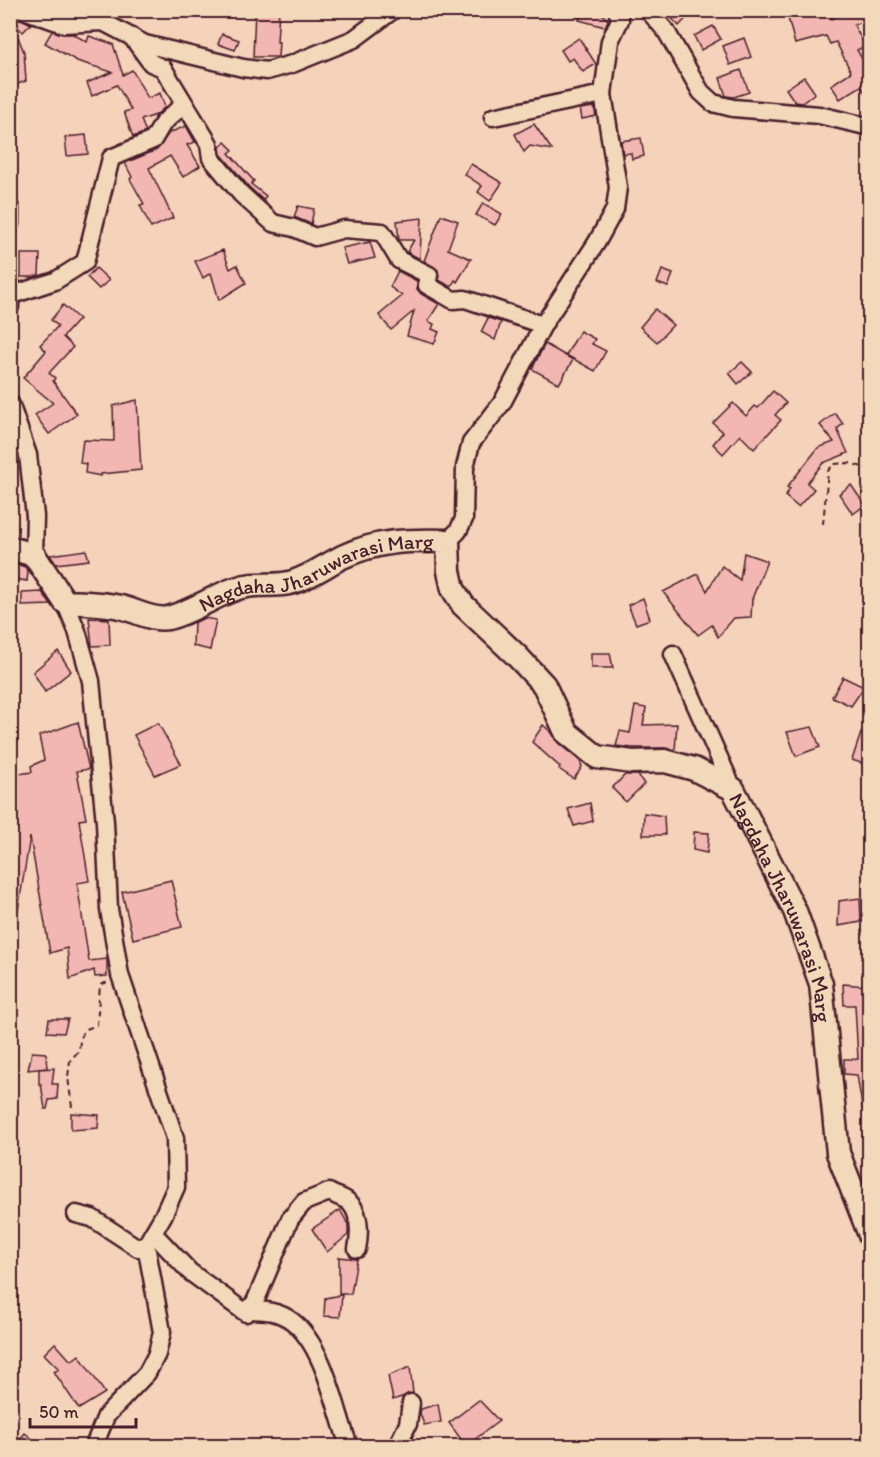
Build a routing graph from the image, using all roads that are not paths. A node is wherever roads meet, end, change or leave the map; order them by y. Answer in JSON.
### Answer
{"nodes":[{"id":1,"x":24,"y":10,"type":"edge"},
{"id":2,"x":393,"y":10,"type":"edge"},
{"id":3,"x":617,"y":10,"type":"edge"},
{"id":4,"x":648,"y":10,"type":"edge"},
{"id":5,"x":132,"y":37,"type":"junction"},
{"id":6,"x":603,"y":94,"type":"junction"},
{"id":7,"x":183,"y":105,"type":"junction"},
{"id":8,"x":492,"y":117,"type":"dead end"},
{"id":9,"x":870,"y":127,"type":"edge"},
{"id":10,"x":10,"y":208,"type":"edge"},
{"id":11,"x":10,"y":224,"type":"edge"},
{"id":12,"x":11,"y":294,"type":"edge"},
{"id":13,"x":543,"y":325,"type":"junction"},
{"id":14,"x":10,"y":403,"type":"edge"},
{"id":15,"x":448,"y":541,"type":"junction"},
{"id":16,"x":10,"y":548,"type":"edge"},
{"id":17,"x":34,"y":555,"type":"junction"},
{"id":18,"x":65,"y":602,"type":"junction"},
{"id":19,"x":673,"y":654,"type":"dead end"},
{"id":20,"x":733,"y":789,"type":"junction"},
{"id":21,"x":76,"y":1214,"type":"dead end"},
{"id":22,"x":870,"y":1235,"type":"edge"},
{"id":23,"x":150,"y":1239,"type":"junction"},
{"id":24,"x":357,"y":1249,"type":"dead end"},
{"id":25,"x":248,"y":1310,"type":"junction"},
{"id":26,"x":411,"y":1403,"type":"dead end"},
{"id":27,"x":94,"y":1446,"type":"edge"},
{"id":28,"x":349,"y":1446,"type":"edge"},
{"id":29,"x":397,"y":1446,"type":"edge"}],
"edges":[{"from":1,"to":5,"type":"street"},
{"from":2,"to":5,"type":"street"},
{"from":3,"to":6,"type":"street"},
{"from":4,"to":9,"type":"street"},
{"from":5,"to":7,"type":"street"},
{"from":6,"to":8,"type":"street"},
{"from":6,"to":13,"type":"street"},
{"from":7,"to":12,"type":"street"},
{"from":7,"to":13,"type":"street"},
{"from":10,"to":11,"type":"street"},
{"from":13,"to":15,"type":"street"},
{"from":14,"to":17,"type":"street"},
{"from":15,"to":18,"type":"street","name":"Nagdaha Jharuwarasi Marg"},
{"from":15,"to":20,"type":"street","name":"Nagdaha Jharuwarasi Marg"},
{"from":16,"to":17,"type":"street"},
{"from":17,"to":18,"type":"street"},
{"from":18,"to":23,"type":"street"},
{"from":19,"to":20,"type":"street"},
{"from":20,"to":22,"type":"street","name":"Nagdaha Jharuwarasi Marg"},
{"from":21,"to":23,"type":"street"},
{"from":23,"to":25,"type":"street"},
{"from":23,"to":27,"type":"street"},
{"from":24,"to":25,"type":"street"},
{"from":25,"to":28,"type":"street"},
{"from":26,"to":29,"type":"street"}]}
